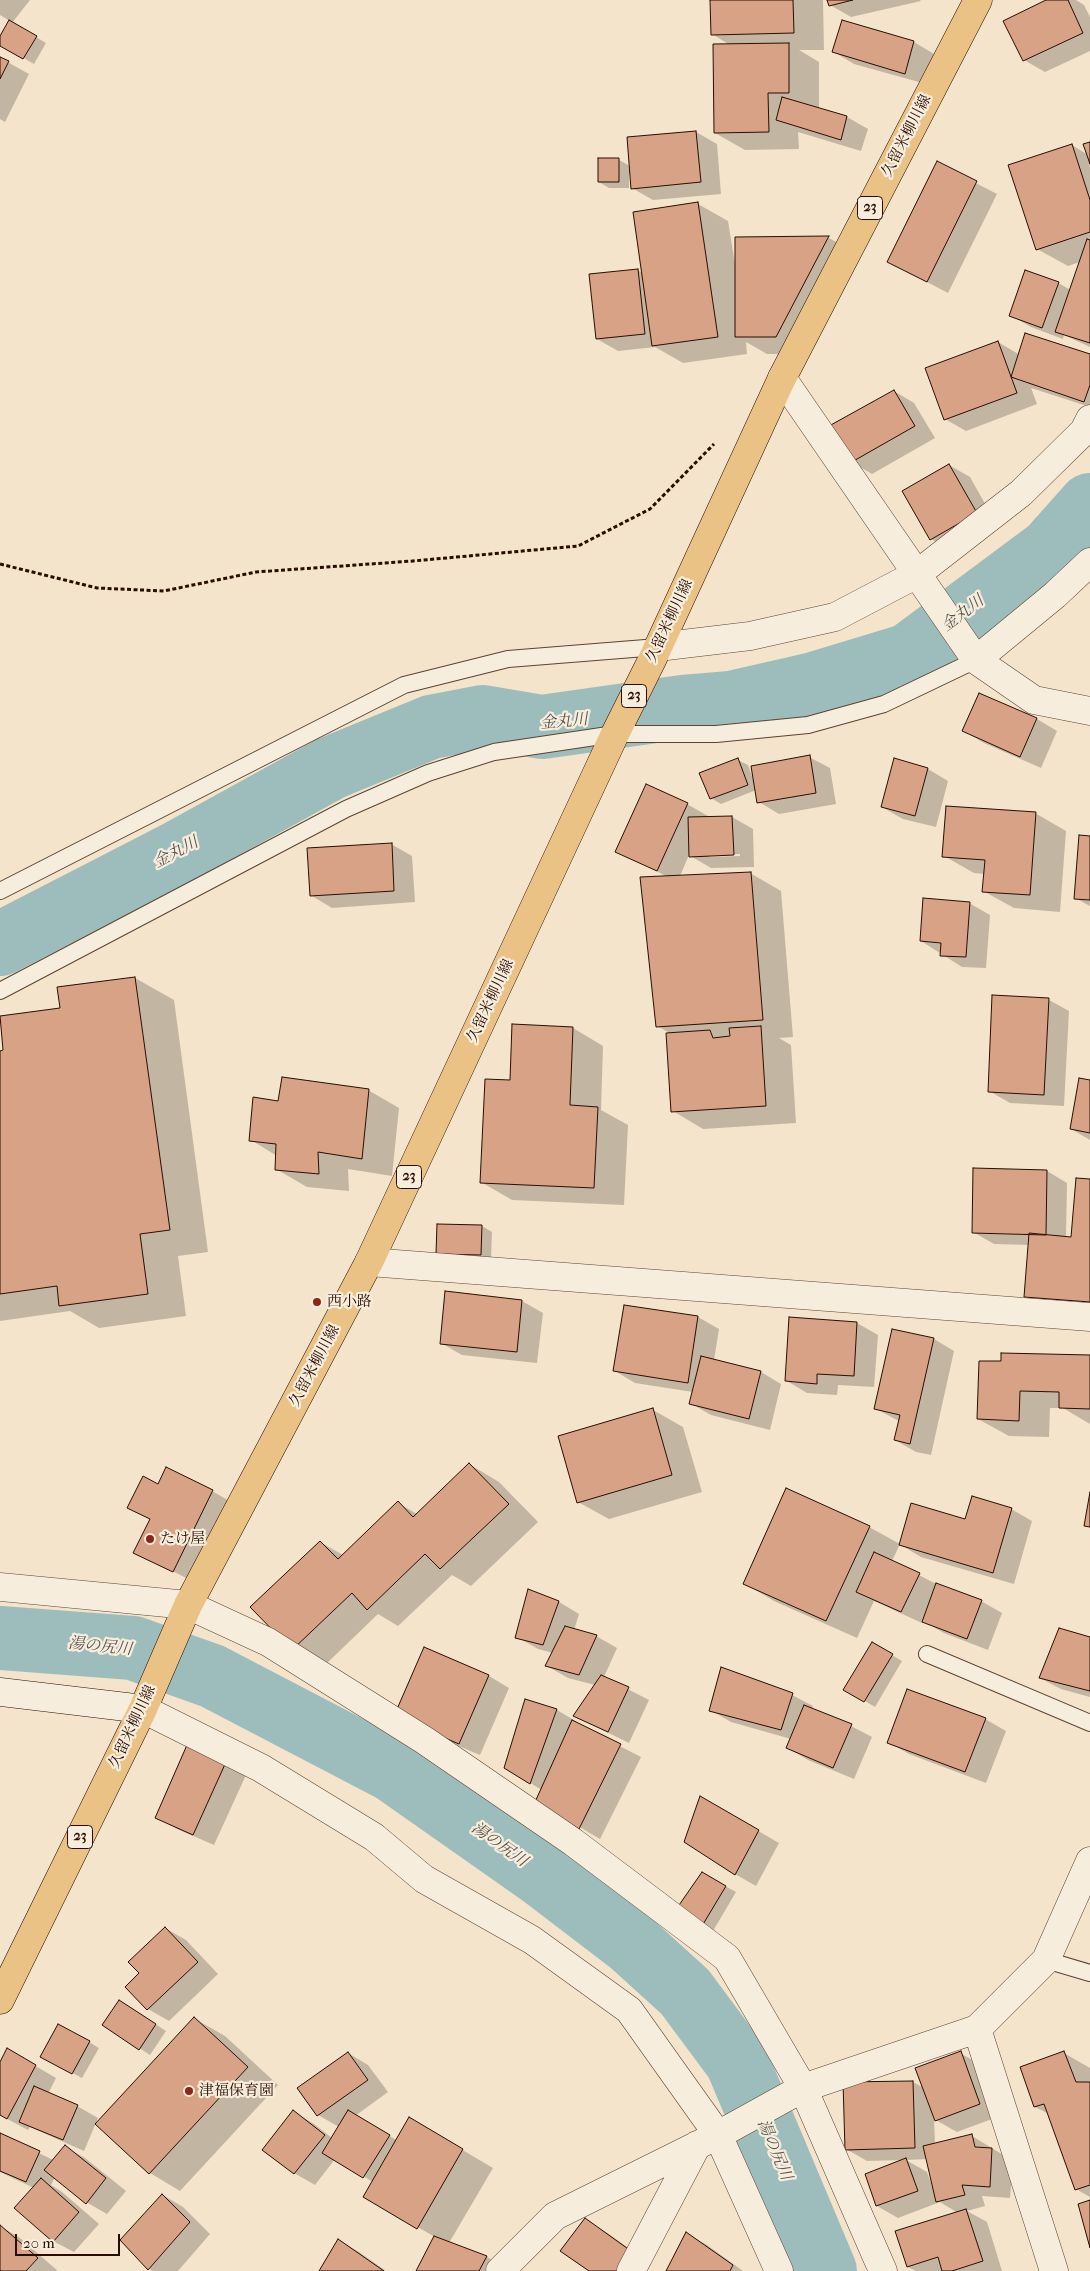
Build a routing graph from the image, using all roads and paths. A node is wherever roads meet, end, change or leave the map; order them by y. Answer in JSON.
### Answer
{"nodes":[{"id":1,"x":978,"y":0,"type":"edge"},
{"id":2,"x":782,"y":378,"type":"junction"},
{"id":3,"x":1090,"y":419,"type":"edge"},
{"id":4,"x":720,"y":438,"type":"dead end"},
{"id":5,"x":1090,"y":562,"type":"edge"},
{"id":6,"x":0,"y":564,"type":"edge"},
{"id":7,"x":917,"y":574,"type":"junction"},
{"id":8,"x":659,"y":644,"type":"junction"},
{"id":9,"x":976,"y":660,"type":"junction"},
{"id":10,"x":1090,"y":711,"type":"edge"},
{"id":11,"x":615,"y":734,"type":"junction"},
{"id":12,"x":0,"y":891,"type":"edge"},
{"id":13,"x":0,"y":991,"type":"edge"},
{"id":14,"x":369,"y":1262,"type":"junction"},
{"id":15,"x":1090,"y":1317,"type":"edge"},
{"id":16,"x":0,"y":1587,"type":"edge"},
{"id":17,"x":187,"y":1608,"type":"junction"},
{"id":18,"x":927,"y":1654,"type":"dead end"},
{"id":19,"x":0,"y":1692,"type":"edge"},
{"id":20,"x":143,"y":1709,"type":"junction"},
{"id":21,"x":1090,"y":1723,"type":"edge"},
{"id":22,"x":1090,"y":1861,"type":"edge"},
{"id":23,"x":1046,"y":1960,"type":"junction"},
{"id":24,"x":1090,"y":1972,"type":"edge"},
{"id":25,"x":0,"y":2000,"type":"edge"},
{"id":26,"x":977,"y":2029,"type":"junction"},
{"id":27,"x":803,"y":2088,"type":"junction"},
{"id":28,"x":708,"y":2140,"type":"junction"},
{"id":29,"x":500,"y":2271,"type":"edge"},
{"id":30,"x":631,"y":2271,"type":"edge"},
{"id":31,"x":779,"y":2271,"type":"edge"},
{"id":32,"x":882,"y":2271,"type":"edge"},
{"id":33,"x":1054,"y":2271,"type":"edge"}],
"edges":[{"from":1,"to":2,"type":"main road","name":"久留米柳川線","number":"23"},
{"from":2,"to":7,"type":"street"},
{"from":2,"to":8,"type":"main road","name":"久留米柳川線","number":"23"},
{"from":3,"to":7,"type":"street"},
{"from":4,"to":6,"type":"path"},
{"from":5,"to":9,"type":"street"},
{"from":7,"to":8,"type":"street"},
{"from":7,"to":9,"type":"street"},
{"from":8,"to":11,"type":"main road","name":"久留米柳川線","number":"23"},
{"from":8,"to":12,"type":"lane"},
{"from":9,"to":10,"type":"street"},
{"from":9,"to":11,"type":"lane"},
{"from":11,"to":13,"type":"lane"},
{"from":11,"to":14,"type":"main road","name":"久留米柳川線","number":"23"},
{"from":14,"to":15,"type":"street"},
{"from":14,"to":17,"type":"main road","name":"久留米柳川線","number":"23"},
{"from":16,"to":17,"type":"street"},
{"from":17,"to":20,"type":"main road","name":"久留米柳川線","number":"23"},
{"from":17,"to":27,"type":"street"},
{"from":18,"to":21,"type":"lane"},
{"from":19,"to":20,"type":"street"},
{"from":20,"to":25,"type":"main road","name":"久留米柳川線","number":"23"},
{"from":20,"to":28,"type":"street"},
{"from":22,"to":23,"type":"street"},
{"from":23,"to":24,"type":"lane"},
{"from":23,"to":26,"type":"street"},
{"from":26,"to":27,"type":"street"},
{"from":26,"to":33,"type":"street"},
{"from":27,"to":28,"type":"street"},
{"from":27,"to":32,"type":"street"},
{"from":28,"to":29,"type":"street"},
{"from":28,"to":30,"type":"street"},
{"from":28,"to":31,"type":"street"}]}
